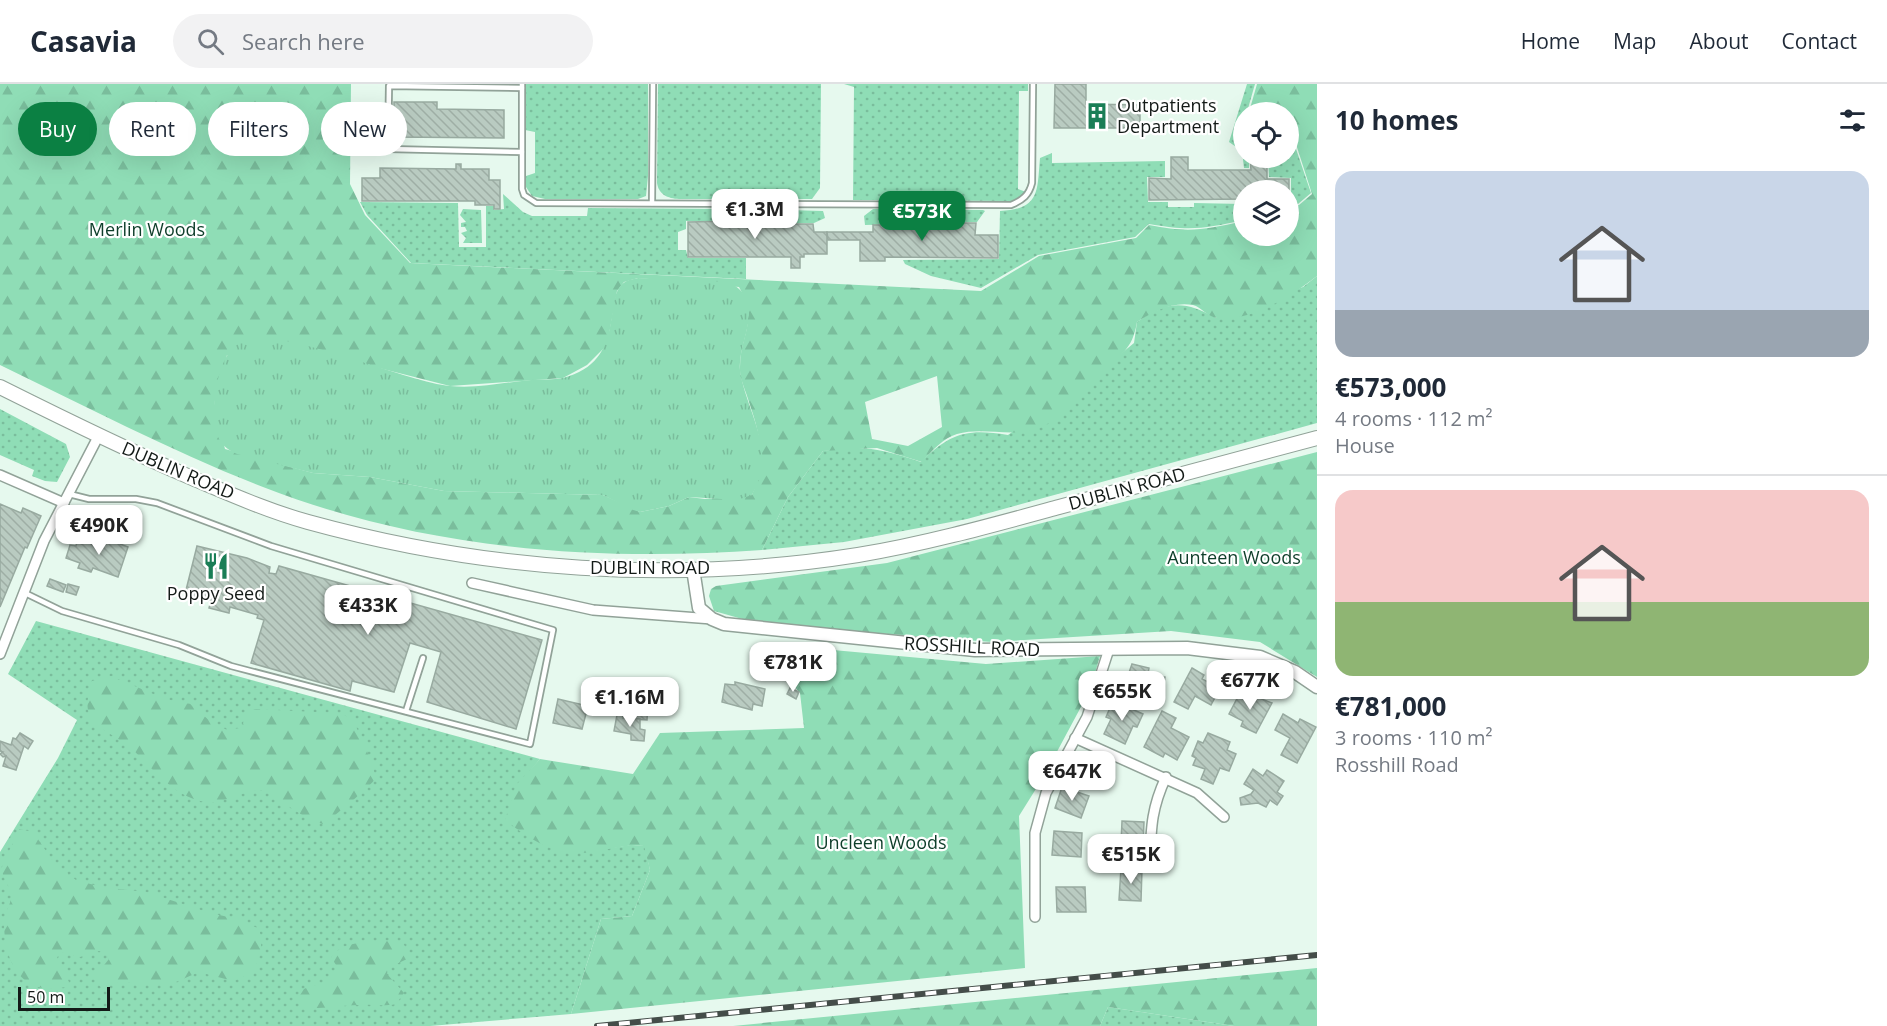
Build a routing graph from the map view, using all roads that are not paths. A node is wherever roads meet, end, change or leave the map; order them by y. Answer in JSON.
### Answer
{"nodes":[{"id":1,"x":653,"y":84,"type":"edge"},
{"id":2,"x":1033,"y":84,"type":"edge"},
{"id":3,"x":522,"y":86,"type":"edge"},
{"id":4,"x":522,"y":152,"type":"junction"},
{"id":5,"x":652,"y":203,"type":"junction"},
{"id":6,"x":0,"y":387,"type":"edge"},
{"id":7,"x":98,"y":437,"type":"junction"},
{"id":8,"x":1317,"y":438,"type":"edge"},
{"id":9,"x":0,"y":475,"type":"edge"},
{"id":10,"x":69,"y":494,"type":"junction"},
{"id":11,"x":64,"y":503,"type":"junction"},
{"id":12,"x":693,"y":569,"type":"junction"},
{"id":13,"x":472,"y":584,"type":"dead end"},
{"id":14,"x":25,"y":593,"type":"junction"},
{"id":15,"x":712,"y":619,"type":"junction"},
{"id":16,"x":1109,"y":649,"type":"junction"},
{"id":17,"x":0,"y":654,"type":"edge"},
{"id":18,"x":423,"y":658,"type":"dead end"},
{"id":19,"x":1317,"y":687,"type":"edge"},
{"id":20,"x":406,"y":711,"type":"junction"},
{"id":21,"x":1075,"y":738,"type":"junction"},
{"id":22,"x":1166,"y":777,"type":"junction"},
{"id":23,"x":1224,"y":817,"type":"dead end"},
{"id":24,"x":1150,"y":859,"type":"dead end"},
{"id":25,"x":1035,"y":917,"type":"dead end"}],
"edges":[{"from":1,"to":5,"type":"lane"},
{"from":2,"to":5,"type":"lane"},
{"from":3,"to":4,"type":"lane"},
{"from":3,"to":4,"type":"lane"},
{"from":4,"to":5,"type":"lane"},
{"from":6,"to":7,"type":"main road","name":"DUBLIN ROAD"},
{"from":7,"to":10,"type":"street"},
{"from":7,"to":12,"type":"main road","name":"DUBLIN ROAD"},
{"from":8,"to":12,"type":"main road","name":"DUBLIN ROAD"},
{"from":9,"to":11,"type":"street"},
{"from":10,"to":11,"type":"street"},
{"from":10,"to":20,"type":"lane"},
{"from":11,"to":14,"type":"street"},
{"from":12,"to":15,"type":"street"},
{"from":13,"to":15,"type":"street"},
{"from":14,"to":17,"type":"street"},
{"from":14,"to":20,"type":"lane"},
{"from":15,"to":16,"type":"street","name":"ROSSHILL ROAD"},
{"from":16,"to":19,"type":"street","name":"ROSSHILL ROAD"},
{"from":16,"to":21,"type":"street"},
{"from":18,"to":20,"type":"lane"},
{"from":21,"to":22,"type":"street"},
{"from":21,"to":25,"type":"street"},
{"from":22,"to":23,"type":"street"},
{"from":22,"to":24,"type":"street"}]}
